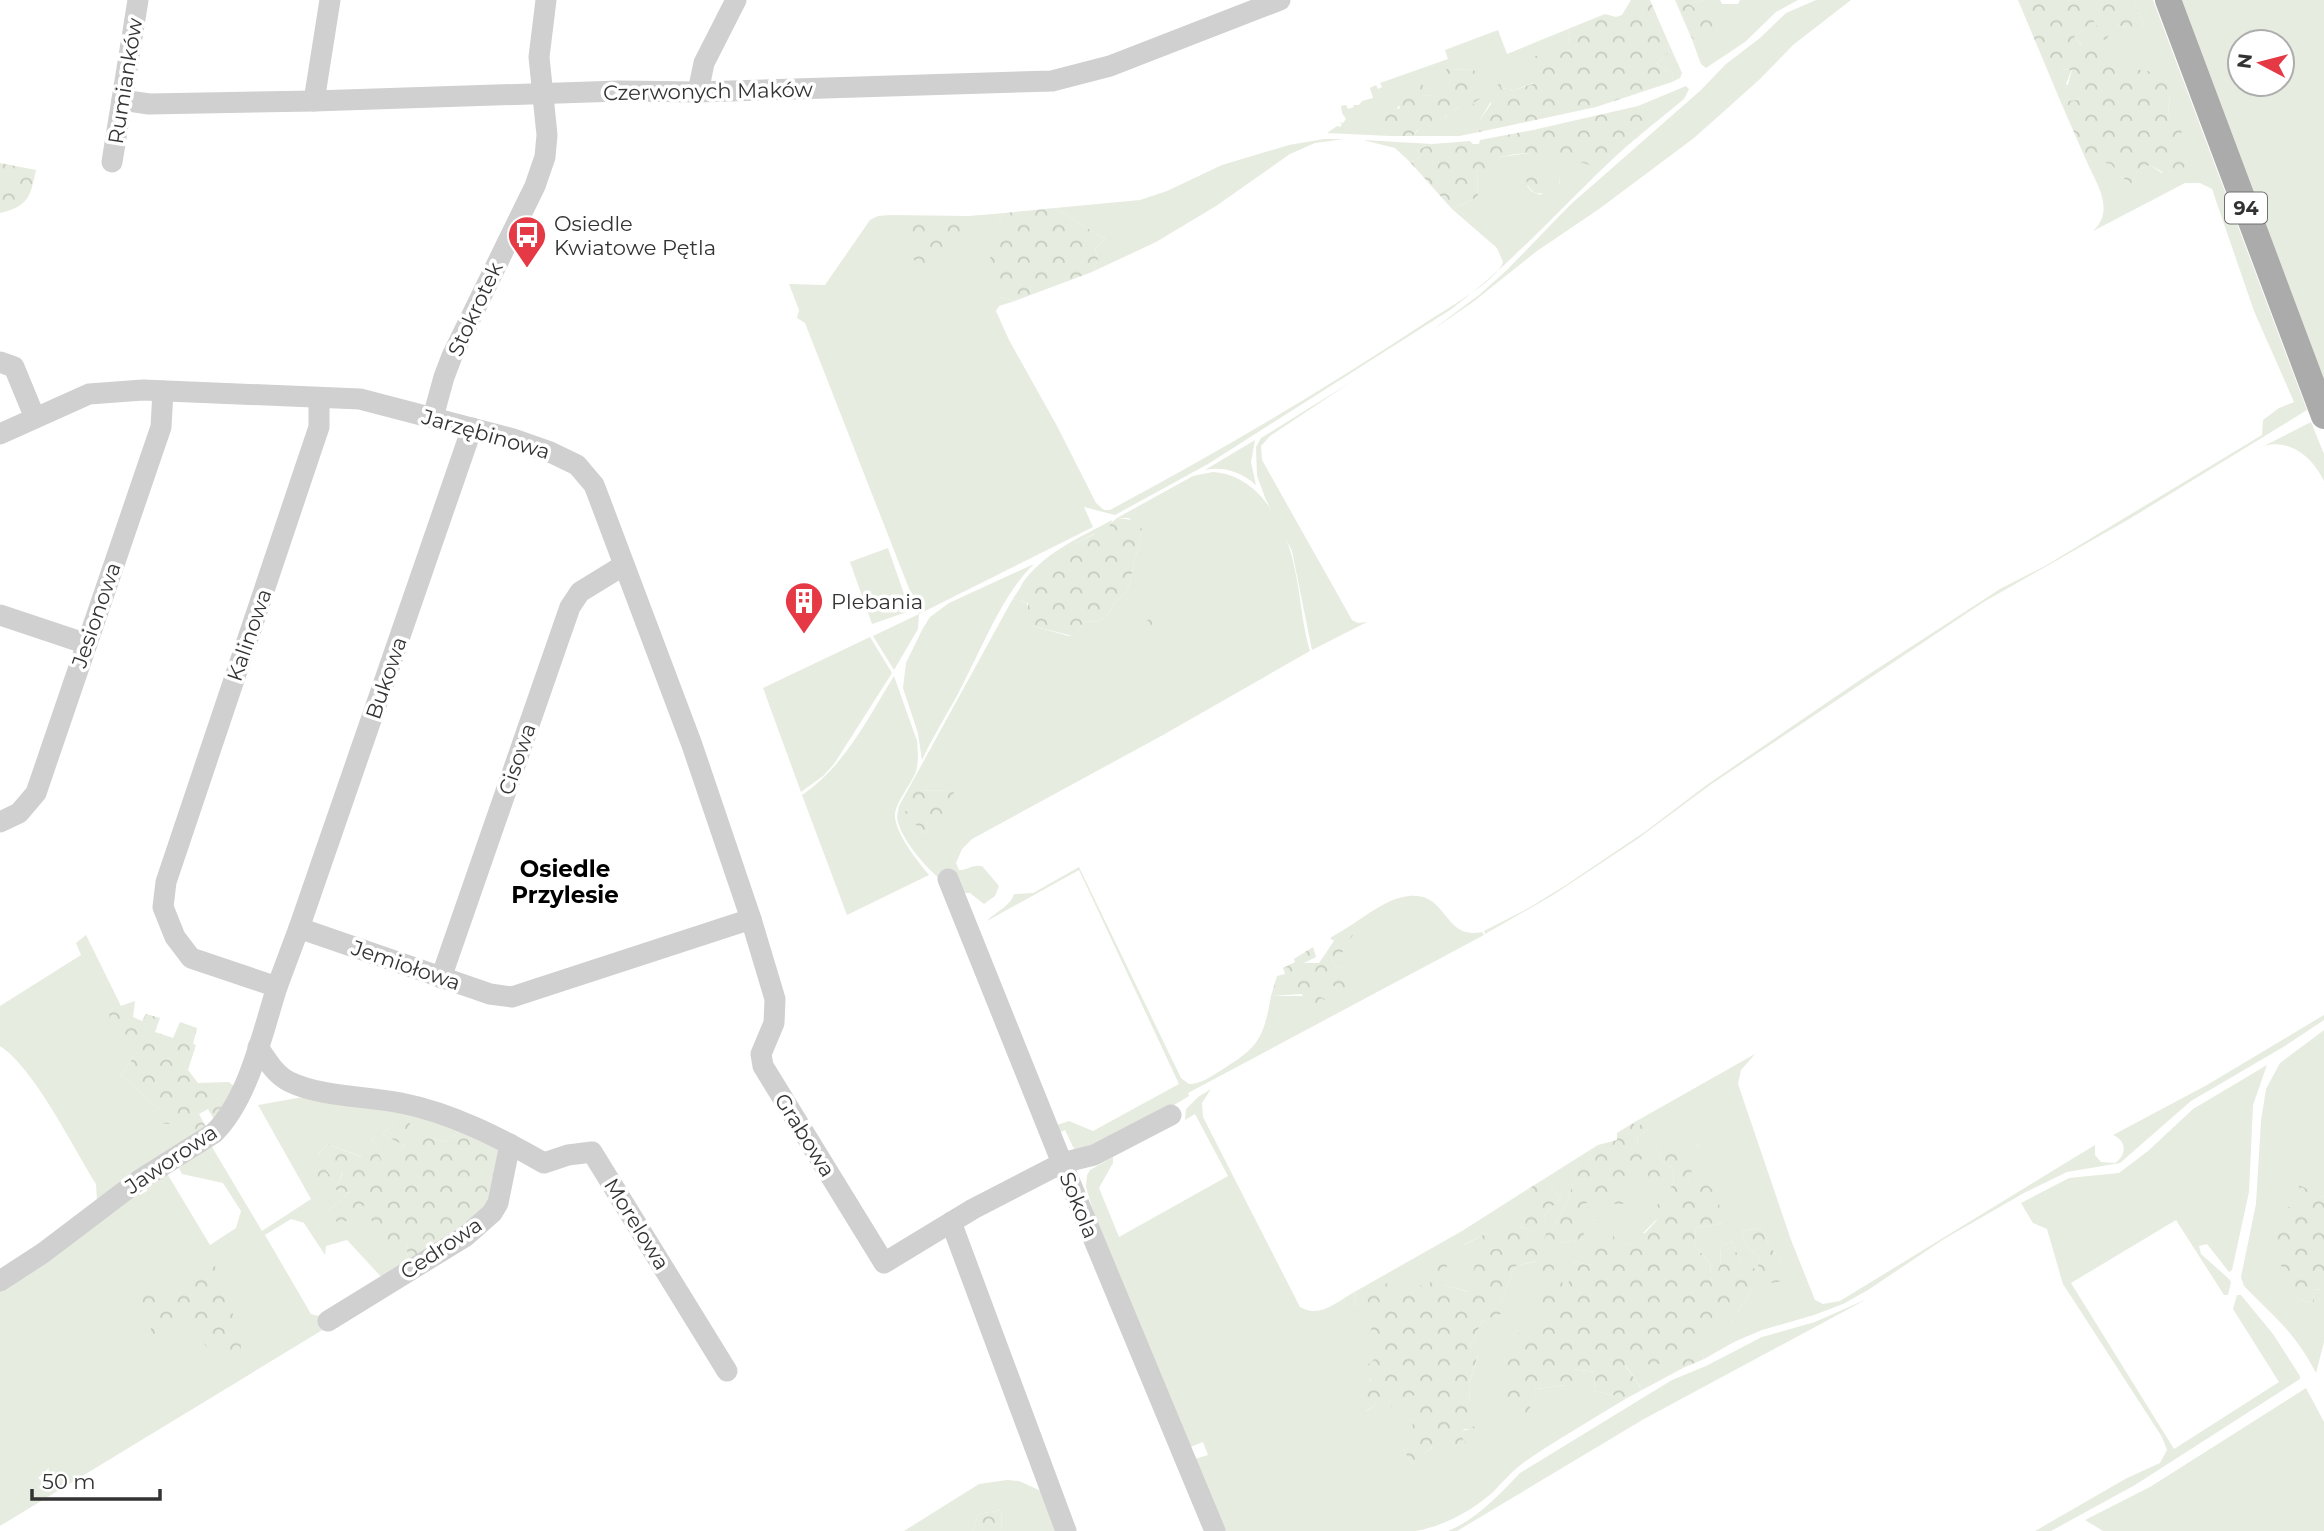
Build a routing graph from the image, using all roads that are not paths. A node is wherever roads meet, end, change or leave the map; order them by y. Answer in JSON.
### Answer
{"nodes":[{"id":1,"x":138,"y":0,"type":"edge"},
{"id":2,"x":330,"y":0,"type":"edge"},
{"id":3,"x":546,"y":0,"type":"edge"},
{"id":4,"x":736,"y":0,"type":"edge"},
{"id":5,"x":1280,"y":0,"type":"edge"},
{"id":6,"x":2168,"y":0,"type":"edge"},
{"id":7,"x":698,"y":92,"type":"junction"},
{"id":8,"x":543,"y":94,"type":"junction"},
{"id":9,"x":122,"y":100,"type":"junction"},
{"id":10,"x":314,"y":101,"type":"junction"},
{"id":11,"x":112,"y":162,"type":"dead end"},
{"id":12,"x":0,"y":362,"type":"edge"},
{"id":13,"x":163,"y":391,"type":"junction"},
{"id":14,"x":319,"y":397,"type":"junction"},
{"id":15,"x":2323,"y":409,"type":"edge"},
{"id":16,"x":433,"y":417,"type":"junction"},
{"id":17,"x":35,"y":418,"type":"junction"},
{"id":18,"x":472,"y":428,"type":"junction"},
{"id":19,"x":0,"y":434,"type":"edge"},
{"id":20,"x":624,"y":565,"type":"junction"},
{"id":21,"x":0,"y":615,"type":"edge"},
{"id":22,"x":86,"y":644,"type":"junction"},
{"id":23,"x":0,"y":822,"type":"edge"},
{"id":24,"x":948,"y":878,"type":"dead end"},
{"id":25,"x":751,"y":919,"type":"junction"},
{"id":26,"x":299,"y":929,"type":"junction"},
{"id":27,"x":441,"y":978,"type":"junction"},
{"id":28,"x":277,"y":987,"type":"junction"},
{"id":29,"x":775,"y":999,"type":"joint"},
{"id":30,"x":258,"y":1047,"type":"junction"},
{"id":31,"x":1171,"y":1115,"type":"dead end"},
{"id":32,"x":510,"y":1144,"type":"junction"},
{"id":33,"x":1062,"y":1163,"type":"junction"},
{"id":34,"x":951,"y":1222,"type":"junction"},
{"id":35,"x":0,"y":1281,"type":"edge"},
{"id":36,"x":328,"y":1321,"type":"dead end"},
{"id":37,"x":727,"y":1371,"type":"dead end"},
{"id":38,"x":1066,"y":1531,"type":"edge"},
{"id":39,"x":1215,"y":1531,"type":"edge"}],
"edges":[{"from":1,"to":9,"type":"street","name":"Rumianków"},
{"from":2,"to":10,"type":"street"},
{"from":3,"to":8,"type":"street","name":"Stokrotek"},
{"from":4,"to":7,"type":"street"},
{"from":5,"to":7,"type":"street","name":"Czerwonych Maków"},
{"from":6,"to":15,"type":"main road","number":"94"},
{"from":7,"to":8,"type":"street","name":"Czerwonych Maków"},
{"from":8,"to":10,"type":"street","name":"Czerwonych Maków"},
{"from":8,"to":16,"type":"street","name":"Stokrotek"},
{"from":9,"to":10,"type":"street","name":"Czerwonych Maków"},
{"from":9,"to":11,"type":"street","name":"Rumianków"},
{"from":12,"to":17,"type":"street"},
{"from":13,"to":14,"type":"street","name":"Jarzębinowa"},
{"from":13,"to":17,"type":"street","name":"Jarzębinowa"},
{"from":13,"to":22,"type":"street","name":"Jesionowa"},
{"from":14,"to":16,"type":"street","name":"Jarzębinowa"},
{"from":14,"to":28,"type":"street","name":"Kalinowa"},
{"from":16,"to":18,"type":"street","name":"Jarzębinowa"},
{"from":17,"to":19,"type":"street","name":"Jarzębinowa"},
{"from":18,"to":20,"type":"street","name":"Jarzębinowa"},
{"from":18,"to":26,"type":"street","name":"Bukowa"},
{"from":20,"to":25,"type":"street","name":"Jarzębinowa"},
{"from":20,"to":27,"type":"street","name":"Cisowa"},
{"from":21,"to":22,"type":"street"},
{"from":22,"to":23,"type":"street","name":"Jesionowa"},
{"from":24,"to":33,"type":"street","name":"Sokola"},
{"from":25,"to":27,"type":"street","name":"Jemiołowa"},
{"from":25,"to":29,"type":"street","name":"Jarzębinowa"},
{"from":26,"to":27,"type":"street","name":"Jemiołowa"},
{"from":26,"to":28,"type":"street"},
{"from":28,"to":30,"type":"street","name":"Jaworowa"},
{"from":29,"to":34,"type":"street","name":"Grabowa"},
{"from":30,"to":32,"type":"street"},
{"from":30,"to":35,"type":"street","name":"Jaworowa"},
{"from":31,"to":33,"type":"street"},
{"from":32,"to":36,"type":"street","name":"Cedrowa"},
{"from":32,"to":37,"type":"street","name":"Morelowa"},
{"from":33,"to":34,"type":"street"},
{"from":33,"to":39,"type":"street","name":"Sokola"},
{"from":34,"to":38,"type":"street"}]}
